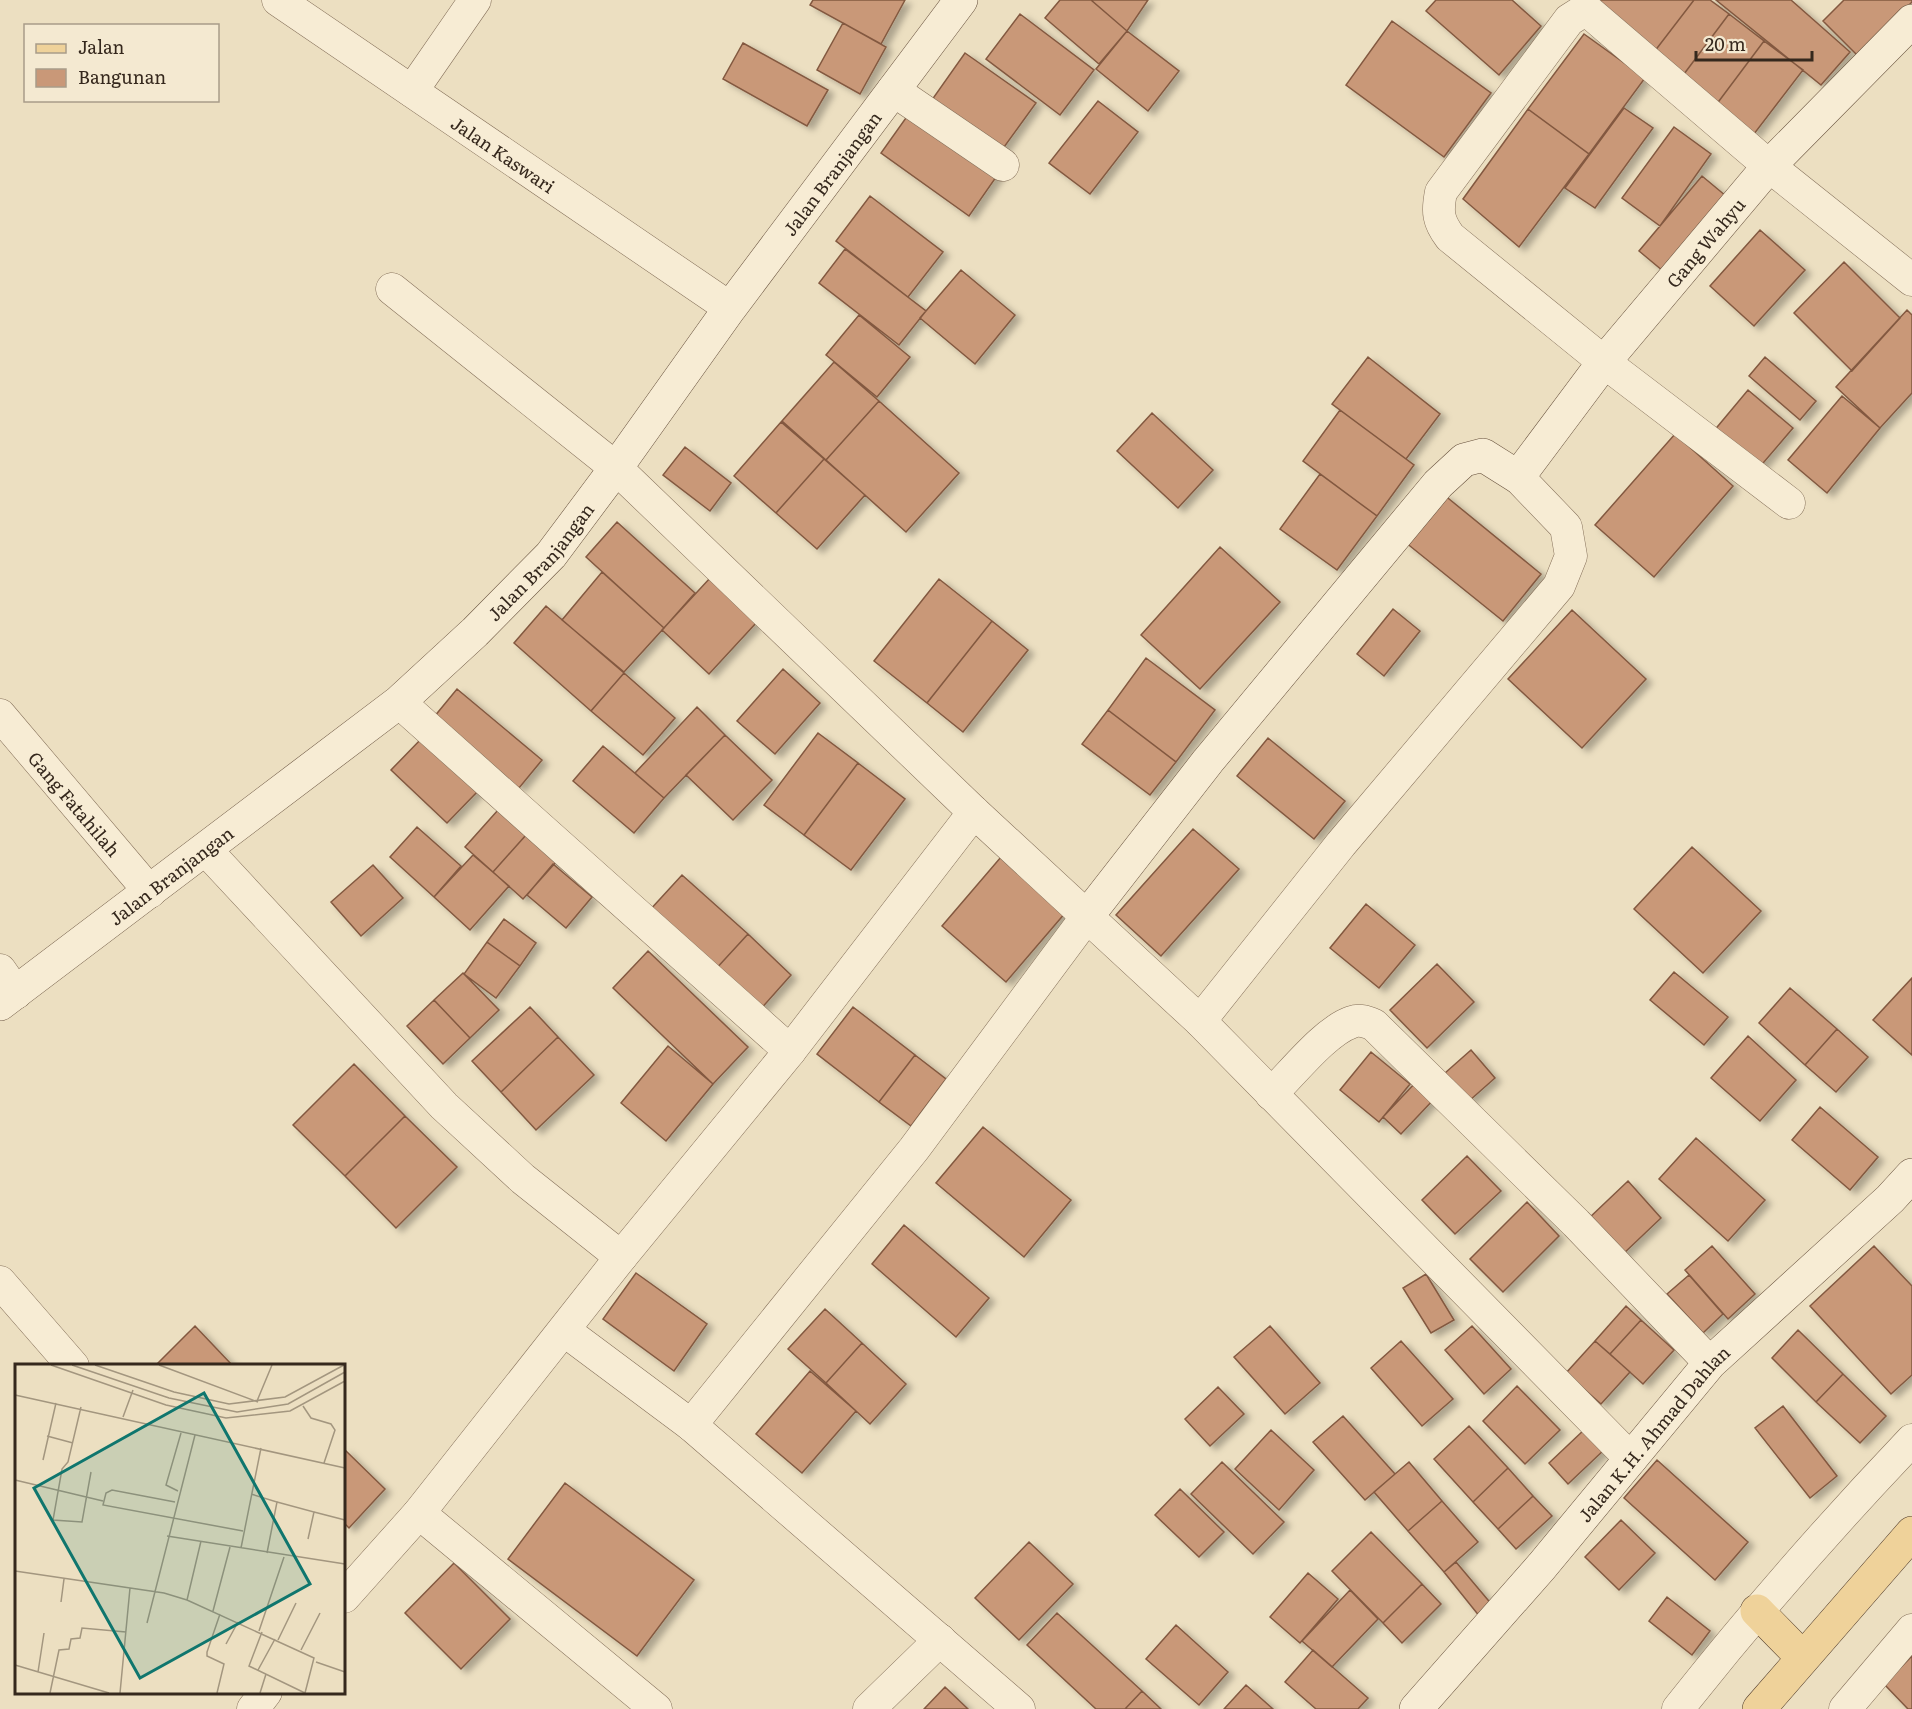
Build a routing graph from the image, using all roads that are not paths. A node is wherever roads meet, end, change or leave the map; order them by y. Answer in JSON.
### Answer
{"nodes":[{"id":1,"x":278,"y":0,"type":"edge"},
{"id":2,"x":475,"y":0,"type":"edge"},
{"id":3,"x":961,"y":0,"type":"edge"},
{"id":4,"x":1912,"y":21,"type":"edge"},
{"id":5,"x":893,"y":90,"type":"junction"},
{"id":6,"x":412,"y":91,"type":"junction"},
{"id":7,"x":1003,"y":165,"type":"dead end"},
{"id":8,"x":1768,"y":165,"type":"junction"},
{"id":9,"x":1912,"y":280,"type":"edge"},
{"id":10,"x":392,"y":289,"type":"dead end"},
{"id":11,"x":730,"y":308,"type":"junction"},
{"id":12,"x":1604,"y":362,"type":"junction"},
{"id":13,"x":616,"y":468,"type":"junction"},
{"id":14,"x":1518,"y":477,"type":"junction"},
{"id":15,"x":1789,"y":503,"type":"dead end"},
{"id":16,"x":399,"y":702,"type":"junction"},
{"id":17,"x":0,"y":715,"type":"edge"},
{"id":18,"x":974,"y":812,"type":"junction"},
{"id":19,"x":206,"y":850,"type":"junction"},
{"id":20,"x":150,"y":892,"type":"junction"},
{"id":21,"x":1088,"y":915,"type":"junction"},
{"id":22,"x":5,"y":989,"type":"edge"},
{"id":23,"x":1200,"y":1021,"type":"junction"},
{"id":24,"x":790,"y":1051,"type":"junction"},
{"id":25,"x":1271,"y":1094,"type":"junction"},
{"id":26,"x":1912,"y":1175,"type":"edge"},
{"id":27,"x":621,"y":1257,"type":"junction"},
{"id":28,"x":0,"y":1282,"type":"edge"},
{"id":29,"x":564,"y":1331,"type":"junction"},
{"id":30,"x":1710,"y":1363,"type":"junction"},
{"id":31,"x":72,"y":1364,"type":"edge"},
{"id":32,"x":691,"y":1425,"type":"junction"},
{"id":33,"x":1912,"y":1440,"type":"edge"},
{"id":34,"x":1631,"y":1459,"type":"junction"},
{"id":35,"x":419,"y":1513,"type":"junction"},
{"id":36,"x":1912,"y":1533,"type":"edge"},
{"id":37,"x":345,"y":1596,"type":"edge"},
{"id":38,"x":1758,"y":1611,"type":"junction"},
{"id":39,"x":1912,"y":1630,"type":"edge"},
{"id":40,"x":940,"y":1640,"type":"junction"},
{"id":41,"x":1802,"y":1657,"type":"junction"},
{"id":42,"x":264,"y":1694,"type":"edge"},
{"id":43,"x":253,"y":1709,"type":"edge"},
{"id":44,"x":656,"y":1709,"type":"edge"},
{"id":45,"x":869,"y":1709,"type":"edge"},
{"id":46,"x":1019,"y":1709,"type":"edge"},
{"id":47,"x":1416,"y":1709,"type":"edge"},
{"id":48,"x":1678,"y":1709,"type":"edge"},
{"id":49,"x":1759,"y":1709,"type":"edge"},
{"id":50,"x":1845,"y":1709,"type":"edge"}],
"edges":[{"from":1,"to":6,"type":"street","name":"Jalan Kaswari"},
{"from":2,"to":6,"type":"street"},
{"from":3,"to":5,"type":"street","name":"Jalan Branjangan"},
{"from":4,"to":8,"type":"street","name":"Gang Wahyu"},
{"from":5,"to":7,"type":"street"},
{"from":5,"to":11,"type":"street","name":"Jalan Branjangan"},
{"from":6,"to":11,"type":"street","name":"Jalan Kaswari"},
{"from":8,"to":9,"type":"street"},
{"from":8,"to":12,"type":"street","name":"Gang Wahyu"},
{"from":8,"to":12,"type":"street"},
{"from":10,"to":13,"type":"street"},
{"from":11,"to":13,"type":"street","name":"Jalan Branjangan"},
{"from":12,"to":14,"type":"street","name":"Gang Wahyu"},
{"from":12,"to":15,"type":"street"},
{"from":13,"to":16,"type":"street","name":"Jalan Branjangan"},
{"from":13,"to":18,"type":"street"},
{"from":14,"to":21,"type":"street"},
{"from":14,"to":23,"type":"street"},
{"from":16,"to":19,"type":"street","name":"Jalan Branjangan"},
{"from":16,"to":24,"type":"street"},
{"from":17,"to":20,"type":"street","name":"Gang Fatahilah"},
{"from":18,"to":21,"type":"street"},
{"from":18,"to":24,"type":"street"},
{"from":19,"to":20,"type":"street","name":"Jalan Branjangan"},
{"from":19,"to":27,"type":"street"},
{"from":20,"to":22,"type":"street","name":"Jalan Branjangan"},
{"from":21,"to":23,"type":"street"},
{"from":21,"to":32,"type":"street"},
{"from":23,"to":25,"type":"street"},
{"from":24,"to":27,"type":"street"},
{"from":25,"to":30,"type":"street"},
{"from":25,"to":34,"type":"street"},
{"from":26,"to":30,"type":"street","name":"Jalan K.H. Ahmad Dahlan"},
{"from":27,"to":29,"type":"street"},
{"from":28,"to":31,"type":"street"},
{"from":29,"to":32,"type":"street"},
{"from":29,"to":35,"type":"street"},
{"from":30,"to":34,"type":"street","name":"Jalan K.H. Ahmad Dahlan"},
{"from":32,"to":40,"type":"street"},
{"from":33,"to":38,"type":"street"},
{"from":34,"to":47,"type":"street","name":"Jalan K.H. Ahmad Dahlan"},
{"from":35,"to":37,"type":"street"},
{"from":35,"to":44,"type":"street"},
{"from":36,"to":41,"type":"main road"},
{"from":38,"to":41,"type":"main road"},
{"from":38,"to":48,"type":"street"},
{"from":39,"to":50,"type":"street"},
{"from":40,"to":45,"type":"street"},
{"from":40,"to":46,"type":"street"},
{"from":41,"to":49,"type":"main road"},
{"from":42,"to":43,"type":"street"}]}
